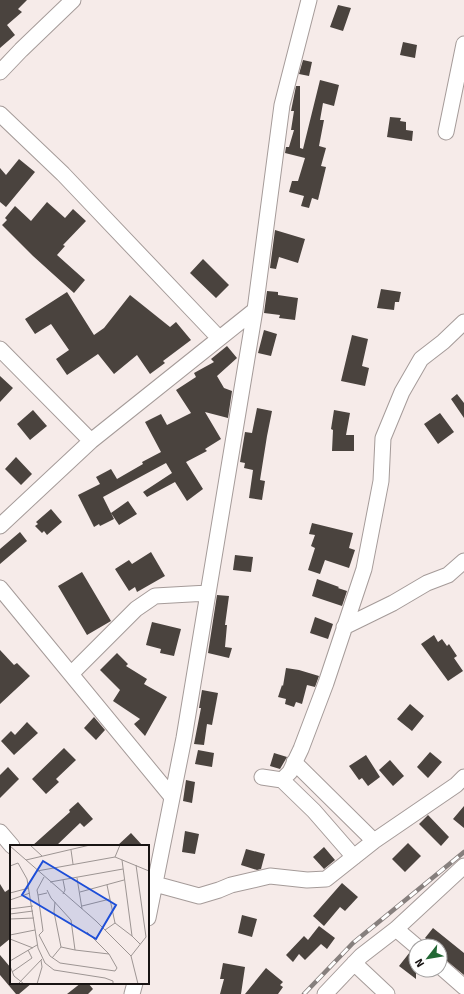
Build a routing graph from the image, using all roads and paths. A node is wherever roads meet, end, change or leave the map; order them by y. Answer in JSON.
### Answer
{"nodes":[{"id":1,"x":73,"y":0,"type":"edge"},
{"id":2,"x":309,"y":0,"type":"edge"},
{"id":3,"x":464,"y":44,"type":"edge"},
{"id":4,"x":0,"y":72,"type":"edge"},
{"id":5,"x":0,"y":114,"type":"edge"},
{"id":6,"x":446,"y":132,"type":"dead end"},
{"id":7,"x":255,"y":310,"type":"junction"},
{"id":8,"x":464,"y":322,"type":"edge"},
{"id":9,"x":219,"y":338,"type":"junction"},
{"id":10,"x":0,"y":349,"type":"edge"},
{"id":11,"x":91,"y":441,"type":"junction"},
{"id":12,"x":0,"y":526,"type":"edge"},
{"id":13,"x":464,"y":561,"type":"edge"},
{"id":14,"x":0,"y":588,"type":"edge"},
{"id":15,"x":208,"y":593,"type":"junction"},
{"id":16,"x":344,"y":627,"type":"junction"},
{"id":17,"x":71,"y":674,"type":"junction"},
{"id":18,"x":294,"y":762,"type":"junction"},
{"id":19,"x":262,"y":777,"type":"dead end"},
{"id":20,"x":464,"y":777,"type":"edge"},
{"id":21,"x":282,"y":780,"type":"junction"},
{"id":22,"x":172,"y":797,"type":"junction"},
{"id":23,"x":0,"y":832,"type":"edge"},
{"id":24,"x":374,"y":841,"type":"junction"},
{"id":25,"x":11,"y":845,"type":"edge"},
{"id":26,"x":354,"y":857,"type":"junction"},
{"id":27,"x":464,"y":866,"type":"edge"},
{"id":28,"x":155,"y":884,"type":"junction"},
{"id":29,"x":149,"y":913,"type":"edge"},
{"id":30,"x":396,"y":929,"type":"junction"},
{"id":31,"x":408,"y":939,"type":"edge"},
{"id":32,"x":354,"y":963,"type":"junction"},
{"id":33,"x":448,"y":973,"type":"edge"},
{"id":34,"x":464,"y":987,"type":"edge"},
{"id":35,"x":325,"y":994,"type":"edge"},
{"id":36,"x":387,"y":994,"type":"edge"}],
"edges":[{"from":1,"to":4,"type":"street"},
{"from":2,"to":7,"type":"street"},
{"from":3,"to":6,"type":"street"},
{"from":5,"to":9,"type":"street"},
{"from":7,"to":9,"type":"street"},
{"from":7,"to":15,"type":"street"},
{"from":8,"to":16,"type":"street"},
{"from":9,"to":11,"type":"street"},
{"from":10,"to":11,"type":"street"},
{"from":11,"to":12,"type":"street"},
{"from":13,"to":16,"type":"street"},
{"from":14,"to":17,"type":"street"},
{"from":15,"to":17,"type":"street"},
{"from":15,"to":22,"type":"street"},
{"from":16,"to":18,"type":"street"},
{"from":17,"to":22,"type":"street"},
{"from":18,"to":21,"type":"street"},
{"from":18,"to":24,"type":"street"},
{"from":19,"to":21,"type":"street"},
{"from":20,"to":24,"type":"street"},
{"from":21,"to":26,"type":"street"},
{"from":22,"to":28,"type":"street"},
{"from":23,"to":25,"type":"street"},
{"from":24,"to":26,"type":"street"},
{"from":26,"to":28,"type":"street"},
{"from":27,"to":30,"type":"street"},
{"from":28,"to":29,"type":"street"},
{"from":30,"to":31,"type":"street"},
{"from":30,"to":32,"type":"street"},
{"from":32,"to":35,"type":"street"},
{"from":32,"to":36,"type":"street"},
{"from":33,"to":34,"type":"street"}]}
